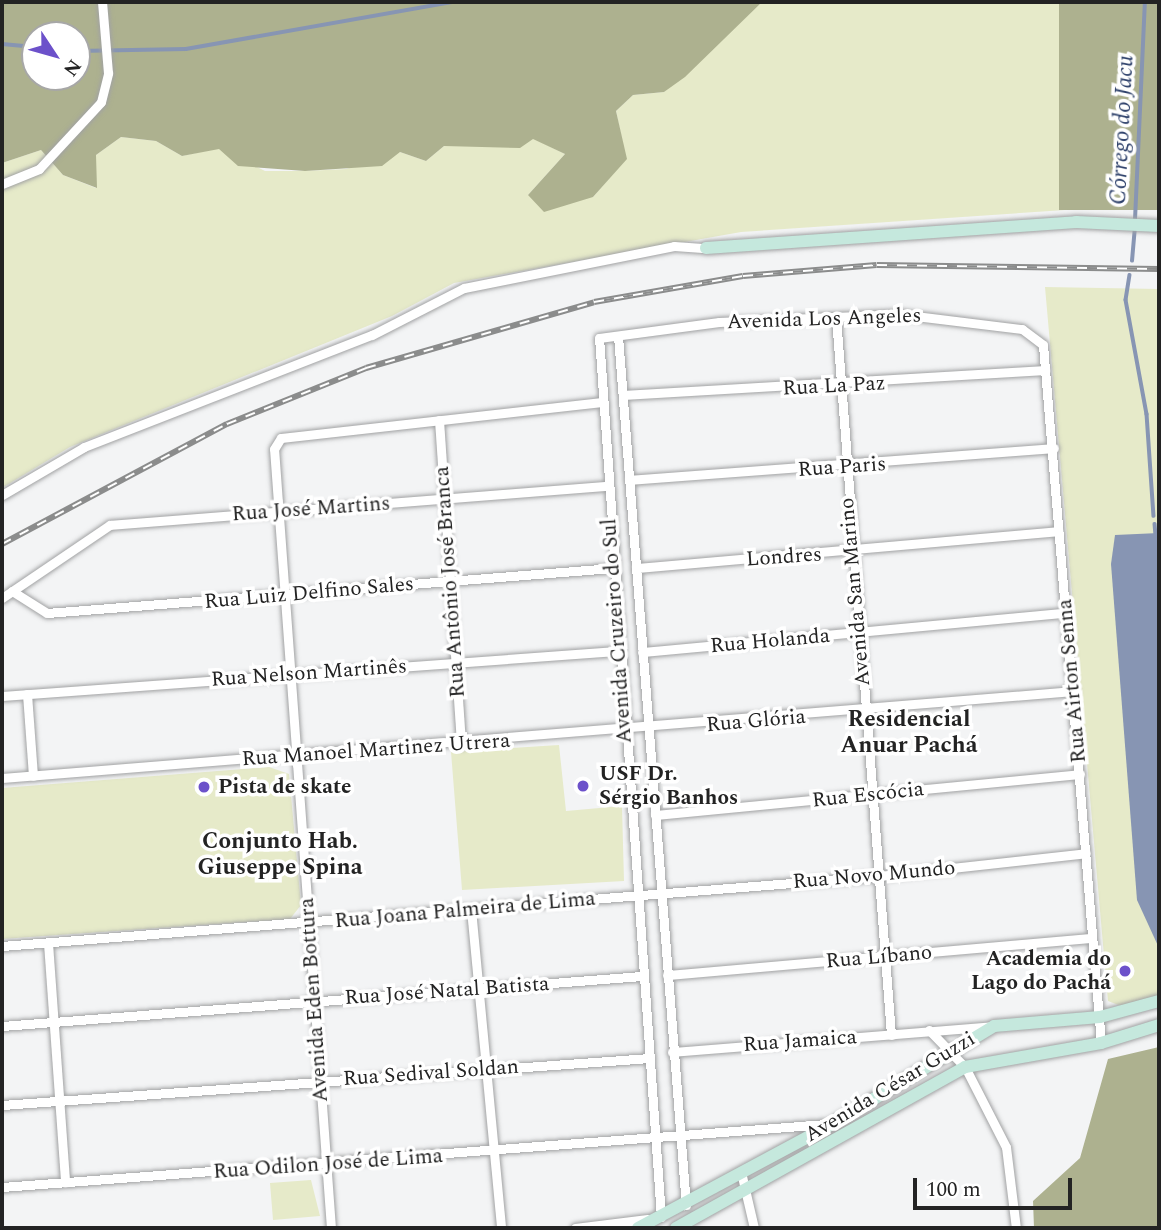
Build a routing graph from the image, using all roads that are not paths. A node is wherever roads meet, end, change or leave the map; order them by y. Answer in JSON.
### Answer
{"nodes":[{"id":1,"x":103,"y":2,"type":"edge"},
{"id":2,"x":2,"y":184,"type":"edge"},
{"id":3,"x":1159,"y":226,"type":"edge"},
{"id":4,"x":706,"y":247,"type":"joint"},
{"id":5,"x":836,"y":317,"type":"junction"},
{"id":6,"x":618,"y":336,"type":"junction"},
{"id":7,"x":599,"y":338,"type":"joint"},
{"id":8,"x":1043,"y":345,"type":"joint"},
{"id":9,"x":1045,"y":370,"type":"junction"},
{"id":10,"x":839,"y":387,"type":"junction"},
{"id":11,"x":623,"y":396,"type":"junction"},
{"id":12,"x":603,"y":402,"type":"junction"},
{"id":13,"x":439,"y":420,"type":"junction"},
{"id":14,"x":1054,"y":448,"type":"junction"},
{"id":15,"x":845,"y":468,"type":"junction"},
{"id":16,"x":629,"y":480,"type":"junction"},
{"id":17,"x":606,"y":486,"type":"junction"},
{"id":18,"x":2,"y":495,"type":"edge"},
{"id":19,"x":444,"y":499,"type":"junction"},
{"id":20,"x":278,"y":512,"type":"junction"},
{"id":21,"x":1058,"y":530,"type":"junction"},
{"id":22,"x":852,"y":552,"type":"junction"},
{"id":23,"x":613,"y":568,"type":"junction"},
{"id":24,"x":636,"y":568,"type":"junction"},
{"id":25,"x":450,"y":581,"type":"junction"},
{"id":26,"x":12,"y":591,"type":"junction"},
{"id":27,"x":284,"y":595,"type":"junction"},
{"id":28,"x":2,"y":598,"type":"edge"},
{"id":29,"x":1065,"y":613,"type":"junction"},
{"id":30,"x":860,"y":633,"type":"junction"},
{"id":31,"x":617,"y":651,"type":"junction"},
{"id":32,"x":642,"y":652,"type":"junction"},
{"id":33,"x":456,"y":663,"type":"junction"},
{"id":34,"x":290,"y":675,"type":"junction"},
{"id":35,"x":1073,"y":691,"type":"junction"},
{"id":36,"x":27,"y":694,"type":"junction"},
{"id":37,"x":2,"y":696,"type":"edge"},
{"id":38,"x":865,"y":712,"type":"junction"},
{"id":39,"x":648,"y":730,"type":"junction"},
{"id":40,"x":625,"y":732,"type":"junction"},
{"id":41,"x":461,"y":744,"type":"junction"},
{"id":42,"x":296,"y":756,"type":"junction"},
{"id":43,"x":1080,"y":774,"type":"junction"},
{"id":44,"x":33,"y":775,"type":"junction"},
{"id":45,"x":2,"y":778,"type":"edge"},
{"id":46,"x":873,"y":795,"type":"junction"},
{"id":47,"x":655,"y":816,"type":"junction"},
{"id":48,"x":1086,"y":853,"type":"junction"},
{"id":49,"x":879,"y":876,"type":"junction"},
{"id":50,"x":661,"y":894,"type":"junction"},
{"id":51,"x":635,"y":897,"type":"junction"},
{"id":52,"x":471,"y":909,"type":"junction"},
{"id":53,"x":308,"y":922,"type":"junction"},
{"id":54,"x":1091,"y":938,"type":"junction"},
{"id":55,"x":48,"y":943,"type":"junction"},
{"id":56,"x":2,"y":946,"type":"edge"},
{"id":57,"x":886,"y":956,"type":"junction"},
{"id":58,"x":667,"y":975,"type":"junction"},
{"id":59,"x":642,"y":976,"type":"junction"},
{"id":60,"x":478,"y":989,"type":"junction"},
{"id":61,"x":1159,"y":1001,"type":"edge"},
{"id":62,"x":314,"y":1002,"type":"junction"},
{"id":63,"x":1100,"y":1017,"type":"junction"},
{"id":64,"x":54,"y":1022,"type":"junction"},
{"id":65,"x":1159,"y":1025,"type":"edge"},
{"id":66,"x":2,"y":1026,"type":"edge"},
{"id":67,"x":994,"y":1026,"type":"junction"},
{"id":68,"x":927,"y":1030,"type":"junction"},
{"id":69,"x":891,"y":1035,"type":"junction"},
{"id":70,"x":973,"y":1037,"type":"junction"},
{"id":71,"x":1101,"y":1043,"type":"junction"},
{"id":72,"x":672,"y":1052,"type":"junction"},
{"id":73,"x":950,"y":1052,"type":"junction"},
{"id":74,"x":650,"y":1058,"type":"junction"},
{"id":75,"x":983,"y":1063,"type":"junction"},
{"id":76,"x":965,"y":1067,"type":"junction"},
{"id":77,"x":485,"y":1069,"type":"junction"},
{"id":78,"x":319,"y":1082,"type":"junction"},
{"id":79,"x":59,"y":1101,"type":"junction"},
{"id":80,"x":2,"y":1105,"type":"edge"},
{"id":81,"x":834,"y":1123,"type":"junction"},
{"id":82,"x":654,"y":1136,"type":"junction"},
{"id":83,"x":679,"y":1138,"type":"junction"},
{"id":84,"x":493,"y":1153,"type":"junction"},
{"id":85,"x":326,"y":1164,"type":"junction"},
{"id":86,"x":741,"y":1172,"type":"junction"},
{"id":87,"x":65,"y":1182,"type":"junction"},
{"id":88,"x":2,"y":1187,"type":"edge"},
{"id":89,"x":746,"y":1187,"type":"junction"},
{"id":90,"x":686,"y":1205,"type":"junction"},
{"id":91,"x":665,"y":1216,"type":"junction"},
{"id":92,"x":331,"y":1228,"type":"edge"},
{"id":93,"x":501,"y":1228,"type":"edge"},
{"id":94,"x":575,"y":1228,"type":"edge"},
{"id":95,"x":638,"y":1228,"type":"edge"},
{"id":96,"x":676,"y":1228,"type":"edge"},
{"id":97,"x":754,"y":1228,"type":"edge"},
{"id":98,"x":1016,"y":1228,"type":"edge"}],
"edges":[{"from":1,"to":2,"type":"street"},
{"from":3,"to":4,"type":"street"},
{"from":4,"to":18,"type":"street"},
{"from":5,"to":6,"type":"street","name":"Avenida Los Angeles"},
{"from":5,"to":8,"type":"street","name":"Avenida Los Angeles"},
{"from":5,"to":10,"type":"street","name":"Avenida San Marino"},
{"from":6,"to":7,"type":"street","name":"Avenida Los Angeles"},
{"from":6,"to":11,"type":"street","name":"Avenida Cruzeiro do Sul"},
{"from":7,"to":12,"type":"street","name":"Avenida Cruzeiro do Sul"},
{"from":8,"to":9,"type":"street","name":"Rua Airton Senna"},
{"from":9,"to":10,"type":"street","name":"Rua La Paz"},
{"from":9,"to":14,"type":"street","name":"Rua Airton Senna"},
{"from":10,"to":11,"type":"street","name":"Rua La Paz"},
{"from":10,"to":15,"type":"street","name":"Avenida San Marino"},
{"from":11,"to":16,"type":"street","name":"Avenida Cruzeiro do Sul"},
{"from":12,"to":13,"type":"street"},
{"from":12,"to":17,"type":"street","name":"Avenida Cruzeiro do Sul"},
{"from":13,"to":19,"type":"street","name":"Rua Antônio José Branca"},
{"from":13,"to":20,"type":"street","name":"Avenida Eden Bottura"},
{"from":14,"to":15,"type":"street","name":"Rua Paris"},
{"from":14,"to":21,"type":"street","name":"Rua Airton Senna"},
{"from":15,"to":16,"type":"street","name":"Rua Paris"},
{"from":15,"to":22,"type":"street","name":"Avenida San Marino"},
{"from":16,"to":24,"type":"street","name":"Avenida Cruzeiro do Sul"},
{"from":17,"to":19,"type":"street","name":"Rua José Martins"},
{"from":17,"to":23,"type":"street","name":"Avenida Cruzeiro do Sul"},
{"from":19,"to":20,"type":"street","name":"Rua José Martins"},
{"from":19,"to":25,"type":"street","name":"Rua Antônio José Branca"},
{"from":20,"to":26,"type":"street","name":"Rua José Martins"},
{"from":20,"to":27,"type":"street","name":"Avenida Eden Bottura"},
{"from":21,"to":22,"type":"street","name":"Londres"},
{"from":21,"to":29,"type":"street","name":"Rua Airton Senna"},
{"from":22,"to":24,"type":"street","name":"Londres"},
{"from":22,"to":30,"type":"street","name":"Avenida San Marino"},
{"from":23,"to":25,"type":"street","name":"Rua Luiz Delfino Sales"},
{"from":23,"to":31,"type":"street","name":"Avenida Cruzeiro do Sul"},
{"from":24,"to":32,"type":"street","name":"Avenida Cruzeiro do Sul"},
{"from":25,"to":27,"type":"street","name":"Rua Luiz Delfino Sales"},
{"from":25,"to":33,"type":"street","name":"Rua Antônio José Branca"},
{"from":26,"to":27,"type":"street","name":"Rua Luiz Delfino Sales"},
{"from":26,"to":28,"type":"street","name":"Rua José Martins"},
{"from":27,"to":34,"type":"street","name":"Avenida Eden Bottura"},
{"from":29,"to":30,"type":"street","name":"Rua Holanda"},
{"from":29,"to":35,"type":"street","name":"Rua Airton Senna"},
{"from":30,"to":32,"type":"street","name":"Rua Holanda"},
{"from":30,"to":38,"type":"street","name":"Avenida San Marino"},
{"from":31,"to":33,"type":"street","name":"Rua Nelson Martinês"},
{"from":31,"to":40,"type":"street","name":"Avenida Cruzeiro do Sul"},
{"from":32,"to":39,"type":"street","name":"Avenida Cruzeiro do Sul"},
{"from":33,"to":34,"type":"street","name":"Rua Nelson Martinês"},
{"from":33,"to":41,"type":"street","name":"Rua Antônio José Branca"},
{"from":34,"to":36,"type":"street","name":"Rua Nelson Martinês"},
{"from":34,"to":42,"type":"street","name":"Avenida Eden Bottura"},
{"from":35,"to":38,"type":"street","name":"Rua Glória"},
{"from":35,"to":43,"type":"street","name":"Rua Airton Senna"},
{"from":36,"to":37,"type":"street","name":"Rua Nelson Martinês"},
{"from":36,"to":44,"type":"street"},
{"from":38,"to":39,"type":"street","name":"Rua Glória"},
{"from":38,"to":46,"type":"street","name":"Avenida San Marino"},
{"from":39,"to":40,"type":"street","name":"Rua Glória"},
{"from":39,"to":47,"type":"street","name":"Avenida Cruzeiro do Sul"},
{"from":40,"to":41,"type":"street","name":"Rua Manoel Martinez Utrera"},
{"from":40,"to":51,"type":"street","name":"Avenida Cruzeiro do Sul"},
{"from":41,"to":42,"type":"street","name":"Rua Manoel Martinez Utrera"},
{"from":42,"to":44,"type":"street","name":"Rua Manoel Martinez Utrera"},
{"from":42,"to":53,"type":"street","name":"Avenida Eden Bottura"},
{"from":43,"to":46,"type":"street","name":"Rua Escócia"},
{"from":43,"to":48,"type":"street","name":"Rua Airton Senna"},
{"from":44,"to":45,"type":"street","name":"Rua Manoel Martinez Utrera"},
{"from":46,"to":47,"type":"street","name":"Rua Escócia"},
{"from":46,"to":49,"type":"street","name":"Avenida San Marino"},
{"from":47,"to":50,"type":"street","name":"Avenida Cruzeiro do Sul"},
{"from":48,"to":49,"type":"street","name":"Rua Novo Mundo"},
{"from":48,"to":54,"type":"street","name":"Rua Airton Senna"},
{"from":49,"to":50,"type":"street","name":"Rua Novo Mundo"},
{"from":49,"to":57,"type":"street","name":"Avenida San Marino"},
{"from":50,"to":51,"type":"street","name":"Rua Novo Mundo"},
{"from":50,"to":58,"type":"street","name":"Avenida Cruzeiro do Sul"},
{"from":51,"to":52,"type":"street","name":"Rua Joana Palmeira de Lima"},
{"from":51,"to":59,"type":"street","name":"Avenida Cruzeiro do Sul"},
{"from":52,"to":53,"type":"street","name":"Rua Joana Palmeira de Lima"},
{"from":52,"to":60,"type":"street"},
{"from":53,"to":55,"type":"street","name":"Rua Joana Palmeira de Lima"},
{"from":53,"to":62,"type":"street","name":"Avenida Eden Bottura"},
{"from":54,"to":57,"type":"street","name":"Rua Líbano"},
{"from":54,"to":63,"type":"street","name":"Rua Airton Senna"},
{"from":55,"to":56,"type":"street","name":"Rua Joana Palmeira de Lima"},
{"from":55,"to":64,"type":"street"},
{"from":57,"to":58,"type":"street","name":"Rua Líbano"},
{"from":57,"to":69,"type":"street","name":"Avenida San Marino"},
{"from":58,"to":72,"type":"street","name":"Avenida Cruzeiro do Sul"},
{"from":59,"to":60,"type":"street","name":"Rua José Natal Batista"},
{"from":59,"to":74,"type":"street","name":"Avenida Cruzeiro do Sul"},
{"from":60,"to":62,"type":"street","name":"Rua José Natal Batista"},
{"from":60,"to":77,"type":"street"},
{"from":61,"to":63,"type":"street","name":"Avenida César Guzzi"},
{"from":62,"to":64,"type":"street","name":"Rua José Natal Batista"},
{"from":62,"to":78,"type":"street","name":"Avenida Eden Bottura"},
{"from":63,"to":67,"type":"street","name":"Avenida César Guzzi"},
{"from":63,"to":71,"type":"street","name":"Rua Airton Senna"},
{"from":64,"to":66,"type":"street","name":"Rua José Natal Batista"},
{"from":64,"to":79,"type":"street"},
{"from":65,"to":71,"type":"street","name":"Avenida César Guzzi"},
{"from":67,"to":68,"type":"street","name":"Rua Jamaica"},
{"from":67,"to":70,"type":"street","name":"Avenida César Guzzi"},
{"from":68,"to":69,"type":"street","name":"Rua Jamaica"},
{"from":68,"to":73,"type":"street"},
{"from":69,"to":72,"type":"street","name":"Rua Jamaica"},
{"from":70,"to":73,"type":"street","name":"Avenida César Guzzi"},
{"from":70,"to":75,"type":"street"},
{"from":71,"to":75,"type":"street","name":"Avenida César Guzzi"},
{"from":72,"to":83,"type":"street","name":"Avenida Cruzeiro do Sul"},
{"from":73,"to":76,"type":"street"},
{"from":73,"to":81,"type":"street","name":"Avenida César Guzzi"},
{"from":74,"to":77,"type":"street","name":"Rua Sedival Soldan"},
{"from":74,"to":82,"type":"street","name":"Avenida Cruzeiro do Sul"},
{"from":75,"to":76,"type":"street","name":"Avenida César Guzzi"},
{"from":76,"to":89,"type":"street","name":"Avenida César Guzzi"},
{"from":76,"to":98,"type":"street"},
{"from":77,"to":78,"type":"street","name":"Rua Sedival Soldan"},
{"from":77,"to":84,"type":"street"},
{"from":78,"to":79,"type":"street","name":"Rua Sedival Soldan"},
{"from":78,"to":85,"type":"street","name":"Avenida Eden Bottura"},
{"from":79,"to":80,"type":"street","name":"Rua Sedival Soldan"},
{"from":79,"to":87,"type":"street"},
{"from":81,"to":83,"type":"street","name":"Rua Odilon José de Lima"},
{"from":81,"to":86,"type":"street","name":"Avenida César Guzzi"},
{"from":82,"to":83,"type":"street","name":"Rua Odilon José de Lima"},
{"from":82,"to":84,"type":"street","name":"Rua Odilon José de Lima"},
{"from":82,"to":91,"type":"street","name":"Avenida Cruzeiro do Sul"},
{"from":83,"to":90,"type":"street","name":"Avenida Cruzeiro do Sul"},
{"from":84,"to":85,"type":"street","name":"Rua Odilon José de Lima"},
{"from":84,"to":93,"type":"street"},
{"from":85,"to":87,"type":"street","name":"Rua Odilon José de Lima"},
{"from":85,"to":92,"type":"street","name":"Avenida Eden Bottura"},
{"from":86,"to":89,"type":"street"},
{"from":86,"to":90,"type":"street","name":"Avenida César Guzzi"},
{"from":87,"to":88,"type":"street","name":"Rua Odilon José de Lima"},
{"from":89,"to":96,"type":"street","name":"Avenida César Guzzi"},
{"from":89,"to":97,"type":"street"},
{"from":90,"to":91,"type":"street","name":"Avenida César Guzzi"},
{"from":91,"to":94,"type":"street"},
{"from":91,"to":95,"type":"street","name":"Avenida César Guzzi"}]}
